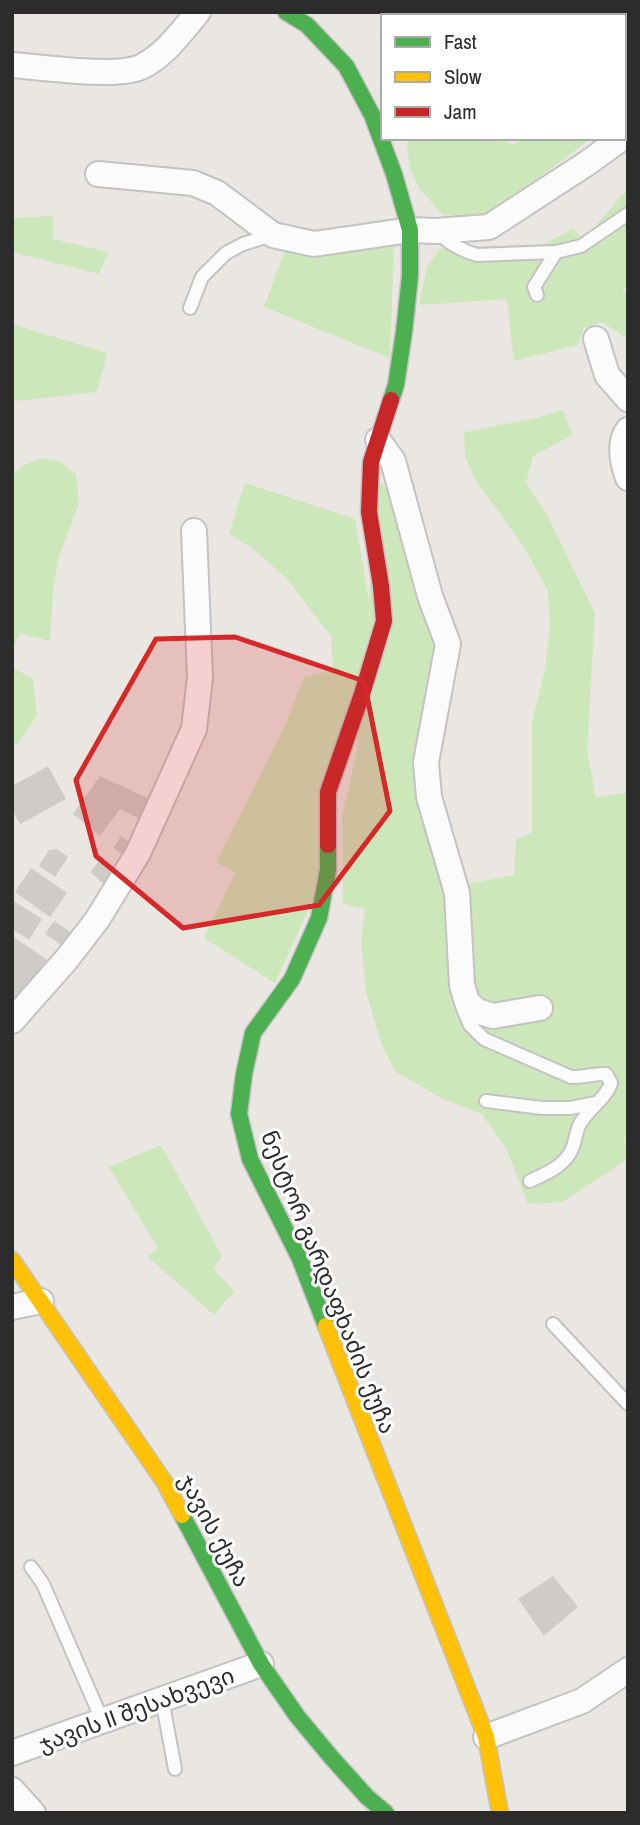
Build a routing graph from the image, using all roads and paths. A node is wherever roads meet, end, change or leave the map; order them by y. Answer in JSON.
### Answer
{"nodes":[{"id":1,"x":198,"y":12,"type":"edge"},
{"id":2,"x":286,"y":12,"type":"edge"},
{"id":3,"x":12,"y":65,"type":"edge"},
{"id":4,"x":377,"y":114,"type":"edge"},
{"id":5,"x":384,"y":140,"type":"edge"},
{"id":6,"x":619,"y":140,"type":"edge"},
{"id":7,"x":99,"y":174,"type":"dead end"},
{"id":8,"x":628,"y":214,"type":"edge"},
{"id":9,"x":410,"y":230,"type":"junction"},
{"id":10,"x":435,"y":231,"type":"junction"},
{"id":11,"x":273,"y":235,"type":"junction"},
{"id":12,"x":556,"y":252,"type":"junction"},
{"id":13,"x":537,"y":295,"type":"dead end"},
{"id":14,"x":190,"y":308,"type":"dead end"},
{"id":15,"x":596,"y":339,"type":"dead end"},
{"id":16,"x":628,"y":399,"type":"edge"},
{"id":17,"x":628,"y":430,"type":"edge"},
{"id":18,"x":378,"y":440,"type":"junction"},
{"id":19,"x":628,"y":478,"type":"edge"},
{"id":20,"x":194,"y":531,"type":"dead end"},
{"id":21,"x":462,"y":985,"type":"junction"},
{"id":22,"x":540,"y":1008,"type":"dead end"},
{"id":23,"x":12,"y":1021,"type":"edge"},
{"id":24,"x":486,"y":1101,"type":"dead end"},
{"id":25,"x":596,"y":1103,"type":"junction"},
{"id":26,"x":530,"y":1181,"type":"dead end"},
{"id":27,"x":12,"y":1259,"type":"edge"},
{"id":28,"x":41,"y":1301,"type":"junction"},
{"id":29,"x":12,"y":1307,"type":"edge"},
{"id":30,"x":553,"y":1324,"type":"dead end"},
{"id":31,"x":628,"y":1404,"type":"edge"},
{"id":32,"x":30,"y":1567,"type":"dead end"},
{"id":33,"x":261,"y":1664,"type":"junction"},
{"id":34,"x":628,"y":1670,"type":"edge"},
{"id":35,"x":162,"y":1699,"type":"junction"},
{"id":36,"x":102,"y":1720,"type":"junction"},
{"id":37,"x":486,"y":1737,"type":"junction"},
{"id":38,"x":12,"y":1753,"type":"edge"},
{"id":39,"x":175,"y":1769,"type":"dead end"},
{"id":40,"x":12,"y":1790,"type":"edge"},
{"id":41,"x":33,"y":1813,"type":"edge"},
{"id":42,"x":386,"y":1813,"type":"edge"},
{"id":43,"x":500,"y":1813,"type":"edge"}],
"edges":[{"from":1,"to":3,"type":"street"},
{"from":2,"to":4,"type":"street","name":"ნესტორ გარდაფხაძის ქუჩა"},
{"from":5,"to":9,"type":"street","name":"ნესტორ გარდაფხაძის ქუჩა"},
{"from":6,"to":10,"type":"street"},
{"from":7,"to":11,"type":"street"},
{"from":8,"to":12,"type":"lane"},
{"from":9,"to":10,"type":"street"},
{"from":9,"to":11,"type":"street"},
{"from":9,"to":18,"type":"street","name":"ნესტორ გარდაფხაძის ქუჩა"},
{"from":10,"to":12,"type":"lane"},
{"from":11,"to":14,"type":"lane"},
{"from":12,"to":13,"type":"lane"},
{"from":15,"to":16,"type":"street"},
{"from":17,"to":19,"type":"street"},
{"from":18,"to":21,"type":"street"},
{"from":18,"to":37,"type":"street","name":"ნესტორ გარდაფხაძის ქუჩა"},
{"from":20,"to":23,"type":"street"},
{"from":21,"to":22,"type":"street"},
{"from":21,"to":25,"type":"lane"},
{"from":24,"to":25,"type":"lane"},
{"from":25,"to":26,"type":"lane"},
{"from":27,"to":28,"type":"street","name":"ჯავის ქუჩა"},
{"from":28,"to":29,"type":"street"},
{"from":28,"to":33,"type":"street","name":"ჯავის ქუჩა"},
{"from":30,"to":31,"type":"lane"},
{"from":32,"to":36,"type":"lane"},
{"from":33,"to":35,"type":"street","name":"ჯავის II შესახვევი"},
{"from":33,"to":42,"type":"street","name":"ჯავის ქუჩა"},
{"from":34,"to":37,"type":"street"},
{"from":35,"to":36,"type":"street","name":"ჯავის II შესახვევი"},
{"from":35,"to":39,"type":"lane"},
{"from":36,"to":38,"type":"street","name":"ჯავის II შესახვევი"},
{"from":37,"to":43,"type":"street","name":"ნესტორ გარდაფხაძის ქუჩა"},
{"from":40,"to":41,"type":"street"}]}
